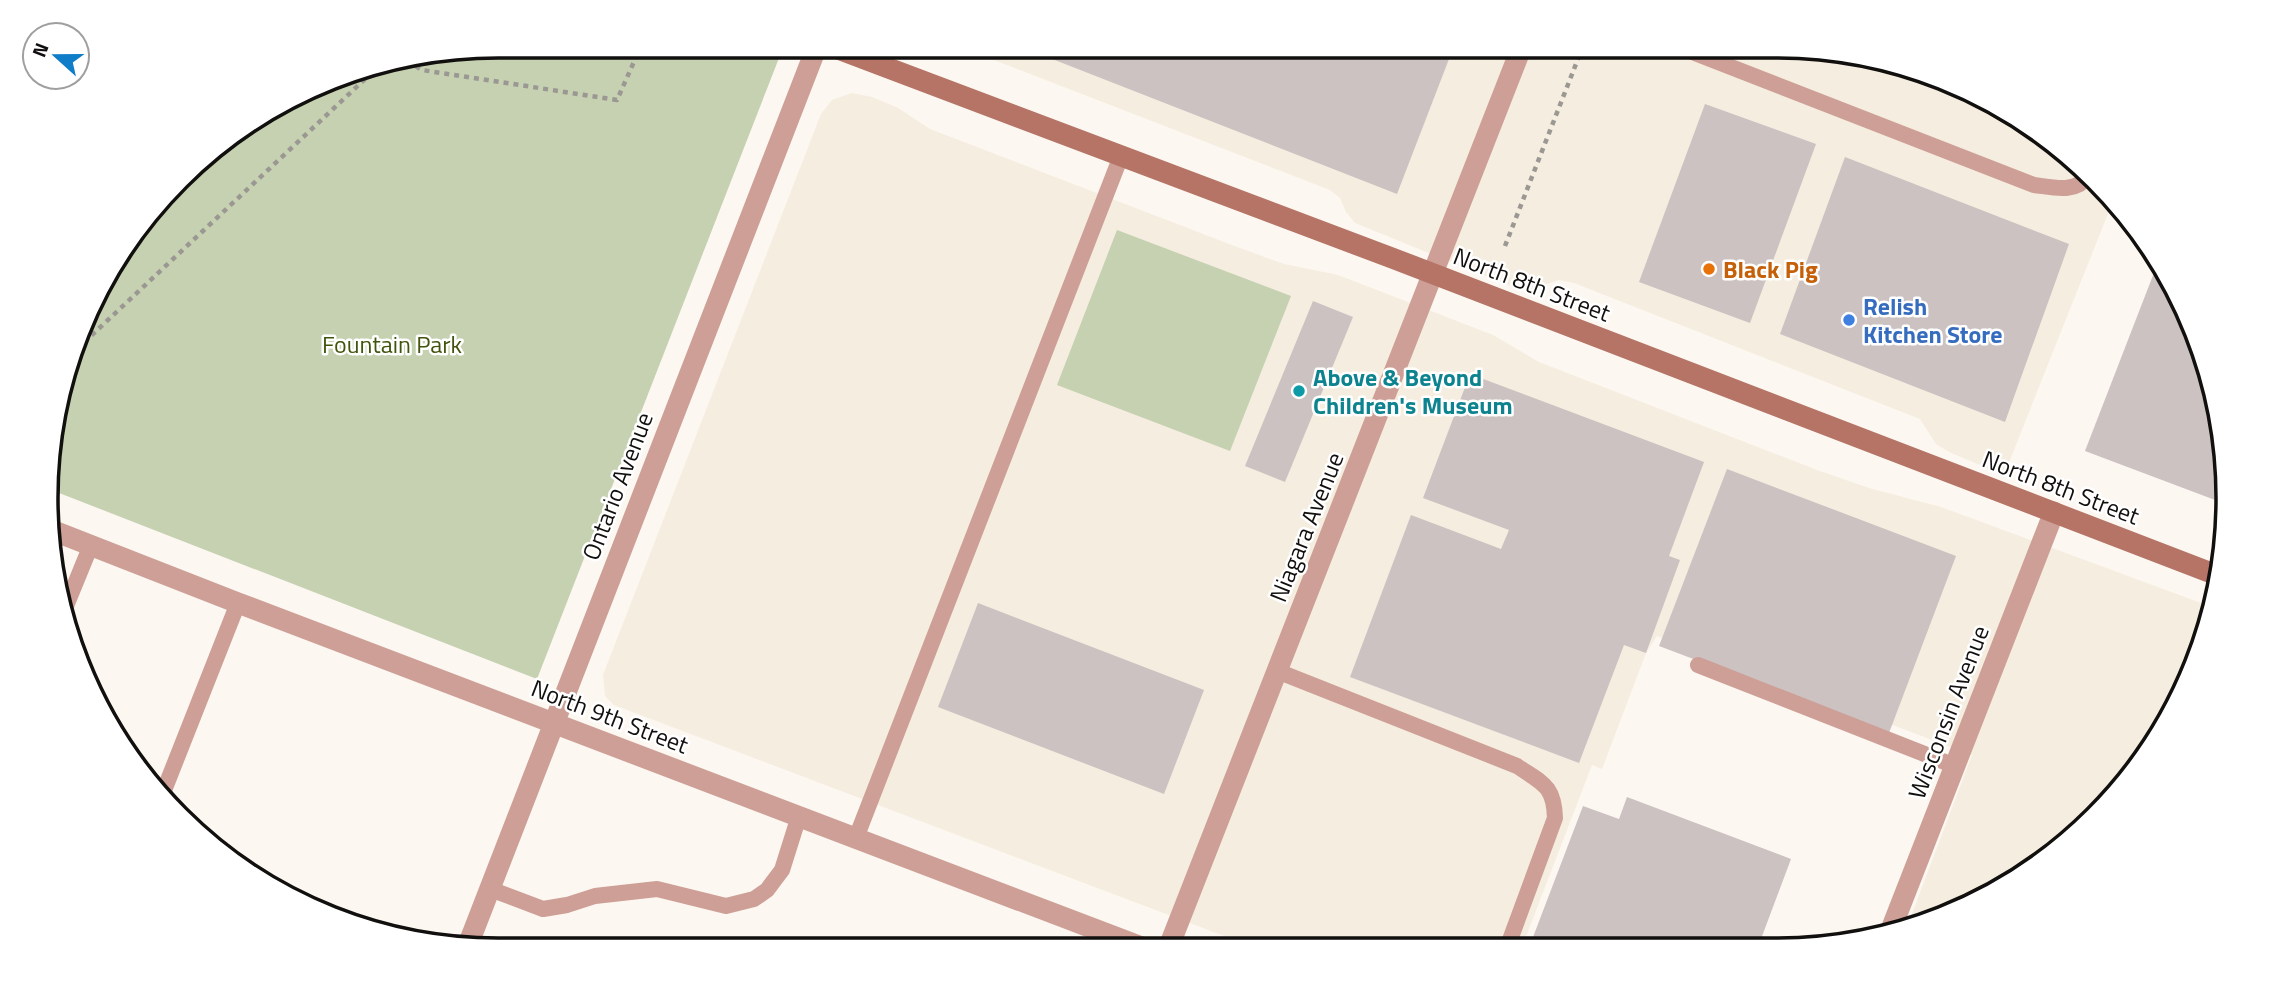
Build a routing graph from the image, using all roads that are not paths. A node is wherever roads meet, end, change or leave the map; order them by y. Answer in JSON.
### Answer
{"nodes":[{"id":1,"x":812,"y":58,"type":"edge"},
{"id":2,"x":862,"y":58,"type":"edge"},
{"id":3,"x":1517,"y":58,"type":"edge"},
{"id":4,"x":1708,"y":58,"type":"edge"},
{"id":5,"x":1121,"y":156,"type":"junction"},
{"id":6,"x":2082,"y":183,"type":"edge"},
{"id":7,"x":1433,"y":274,"type":"junction"},
{"id":8,"x":2054,"y":512,"type":"junction"},
{"id":9,"x":60,"y":533,"type":"edge"},
{"id":10,"x":91,"y":545,"type":"junction"},
{"id":11,"x":2210,"y":572,"type":"edge"},
{"id":12,"x":69,"y":598,"type":"edge"},
{"id":13,"x":239,"y":603,"type":"junction"},
{"id":14,"x":1698,"y":665,"type":"dead end"},
{"id":15,"x":1277,"y":671,"type":"junction"},
{"id":16,"x":552,"y":723,"type":"junction"},
{"id":17,"x":1955,"y":766,"type":"junction"},
{"id":18,"x":166,"y":786,"type":"edge"},
{"id":19,"x":799,"y":816,"type":"junction"},
{"id":20,"x":856,"y":838,"type":"junction"},
{"id":21,"x":490,"y":889,"type":"junction"},
{"id":22,"x":1894,"y":922,"type":"edge"},
{"id":23,"x":471,"y":937,"type":"edge"},
{"id":24,"x":1118,"y":938,"type":"edge"},
{"id":25,"x":1172,"y":938,"type":"edge"},
{"id":26,"x":1510,"y":938,"type":"edge"}],
"edges":[{"from":1,"to":16,"type":"street","name":"Ontario Avenue"},
{"from":2,"to":5,"type":"main road","name":"North 8th Street"},
{"from":3,"to":7,"type":"street","name":"Niagara Avenue"},
{"from":4,"to":6,"type":"lane"},
{"from":5,"to":7,"type":"main road","name":"North 8th Street"},
{"from":5,"to":20,"type":"lane"},
{"from":7,"to":8,"type":"main road","name":"North 8th Street"},
{"from":7,"to":15,"type":"street","name":"Niagara Avenue"},
{"from":8,"to":11,"type":"main road","name":"North 8th Street"},
{"from":8,"to":17,"type":"street","name":"Wisconsin Avenue"},
{"from":9,"to":10,"type":"street","name":"North 9th Street"},
{"from":10,"to":12,"type":"lane"},
{"from":10,"to":13,"type":"street","name":"North 9th Street"},
{"from":13,"to":16,"type":"street","name":"North 9th Street"},
{"from":13,"to":18,"type":"lane"},
{"from":14,"to":17,"type":"lane"},
{"from":15,"to":25,"type":"street","name":"Niagara Avenue"},
{"from":15,"to":26,"type":"lane"},
{"from":16,"to":19,"type":"street","name":"North 9th Street"},
{"from":16,"to":21,"type":"street","name":"Ontario Avenue"},
{"from":17,"to":22,"type":"street","name":"Wisconsin Avenue"},
{"from":19,"to":20,"type":"street","name":"North 9th Street"},
{"from":19,"to":21,"type":"lane"},
{"from":20,"to":24,"type":"street","name":"North 9th Street"},
{"from":21,"to":23,"type":"street","name":"Ontario Avenue"}]}
